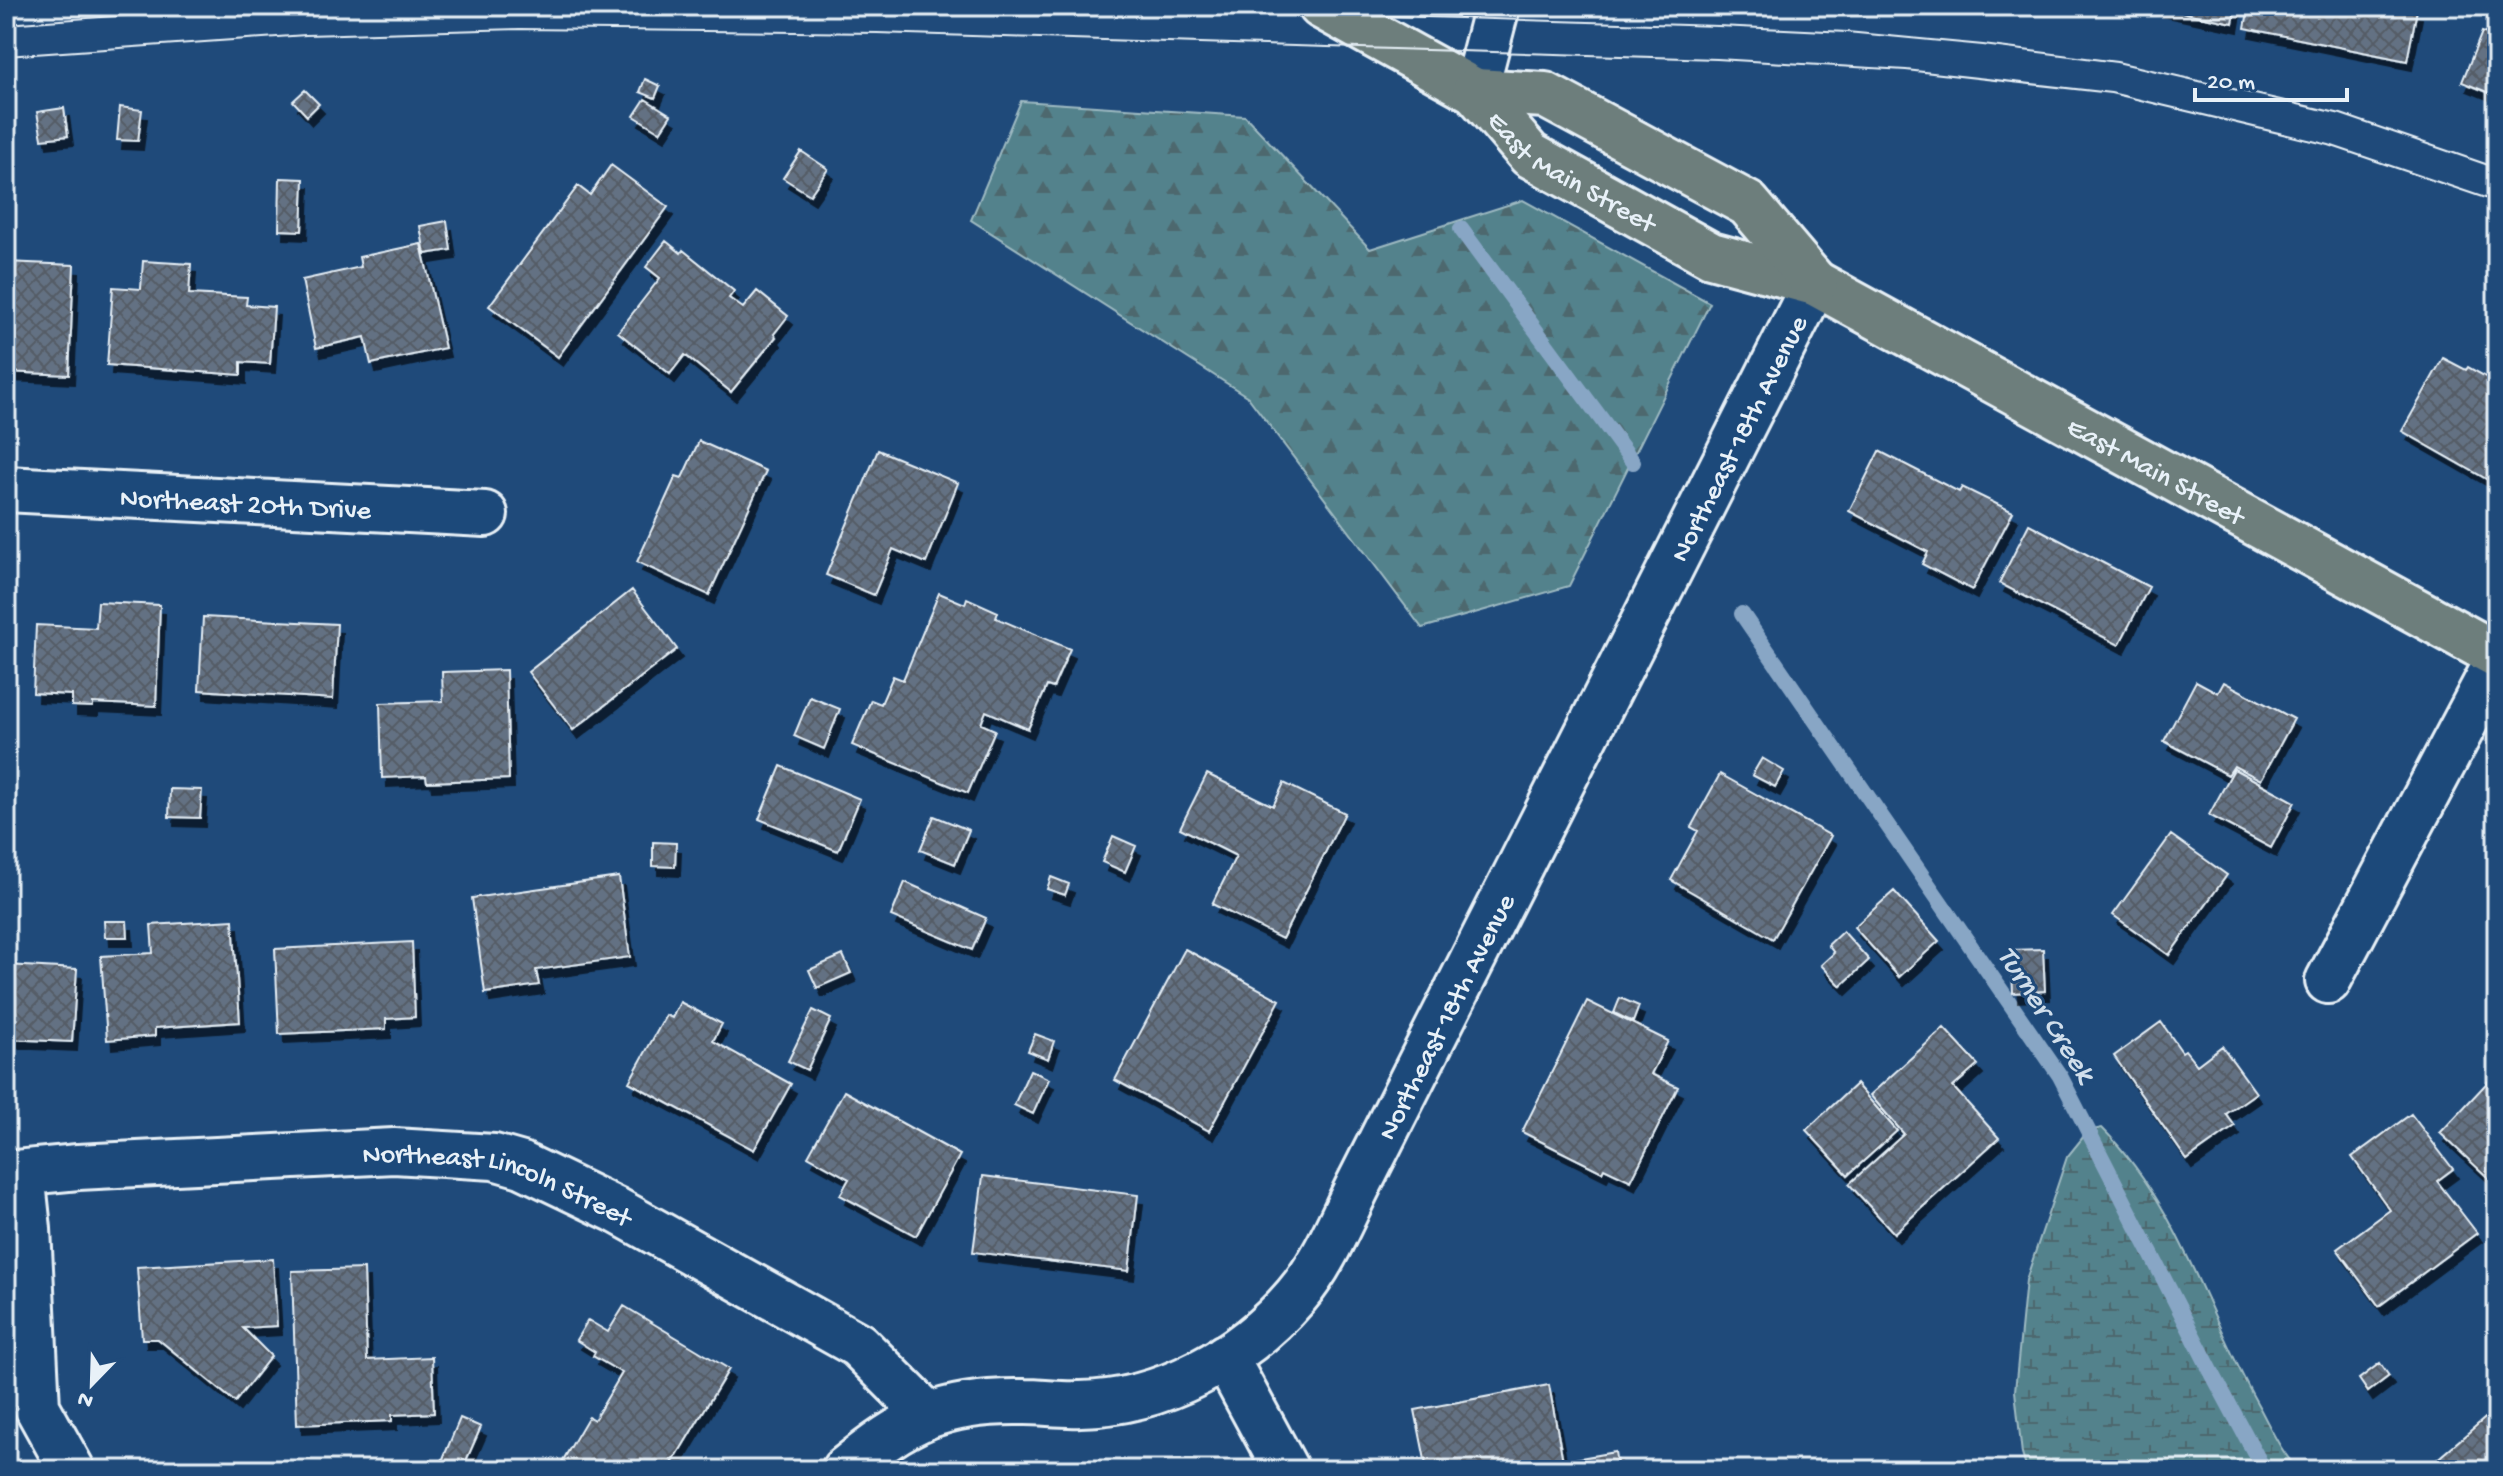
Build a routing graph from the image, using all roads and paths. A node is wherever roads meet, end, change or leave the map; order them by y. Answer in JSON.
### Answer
{"nodes":[{"id":1,"x":1321,"y":6,"type":"edge"},
{"id":2,"x":1497,"y":6,"type":"edge"},
{"id":3,"x":1475,"y":91,"type":"junction"},
{"id":4,"x":1815,"y":283,"type":"junction"},
{"id":5,"x":6,"y":489,"type":"edge"},
{"id":6,"x":485,"y":514,"type":"dead end"},
{"id":7,"x":2497,"y":655,"type":"edge"},
{"id":8,"x":2497,"y":662,"type":"edge"},
{"id":9,"x":2328,"y":981,"type":"dead end"},
{"id":10,"x":14,"y":1173,"type":"edge"},
{"id":11,"x":1225,"y":1357,"type":"junction"},
{"id":12,"x":927,"y":1414,"type":"junction"},
{"id":13,"x":72,"y":1470,"type":"edge"},
{"id":14,"x":844,"y":1470,"type":"edge"},
{"id":15,"x":1286,"y":1470,"type":"edge"}],
"edges":[{"from":1,"to":3,"type":"main road","name":"East Main Street"},
{"from":2,"to":3,"type":"street"},
{"from":3,"to":4,"type":"main road","name":"East Main Street"},
{"from":3,"to":4,"type":"main road","name":"East Main Street"},
{"from":4,"to":7,"type":"main road","name":"East Main Street"},
{"from":4,"to":11,"type":"street","name":"Northeast 18th Avenue"},
{"from":5,"to":6,"type":"street","name":"Northeast 20th Drive"},
{"from":8,"to":9,"type":"street"},
{"from":10,"to":12,"type":"street","name":"Northeast Lincoln Street"},
{"from":10,"to":13,"type":"street"},
{"from":11,"to":12,"type":"street","name":"Northeast 18th Avenue"},
{"from":11,"to":15,"type":"street"},
{"from":12,"to":14,"type":"street","name":"Northeast 18th Avenue"}]}
